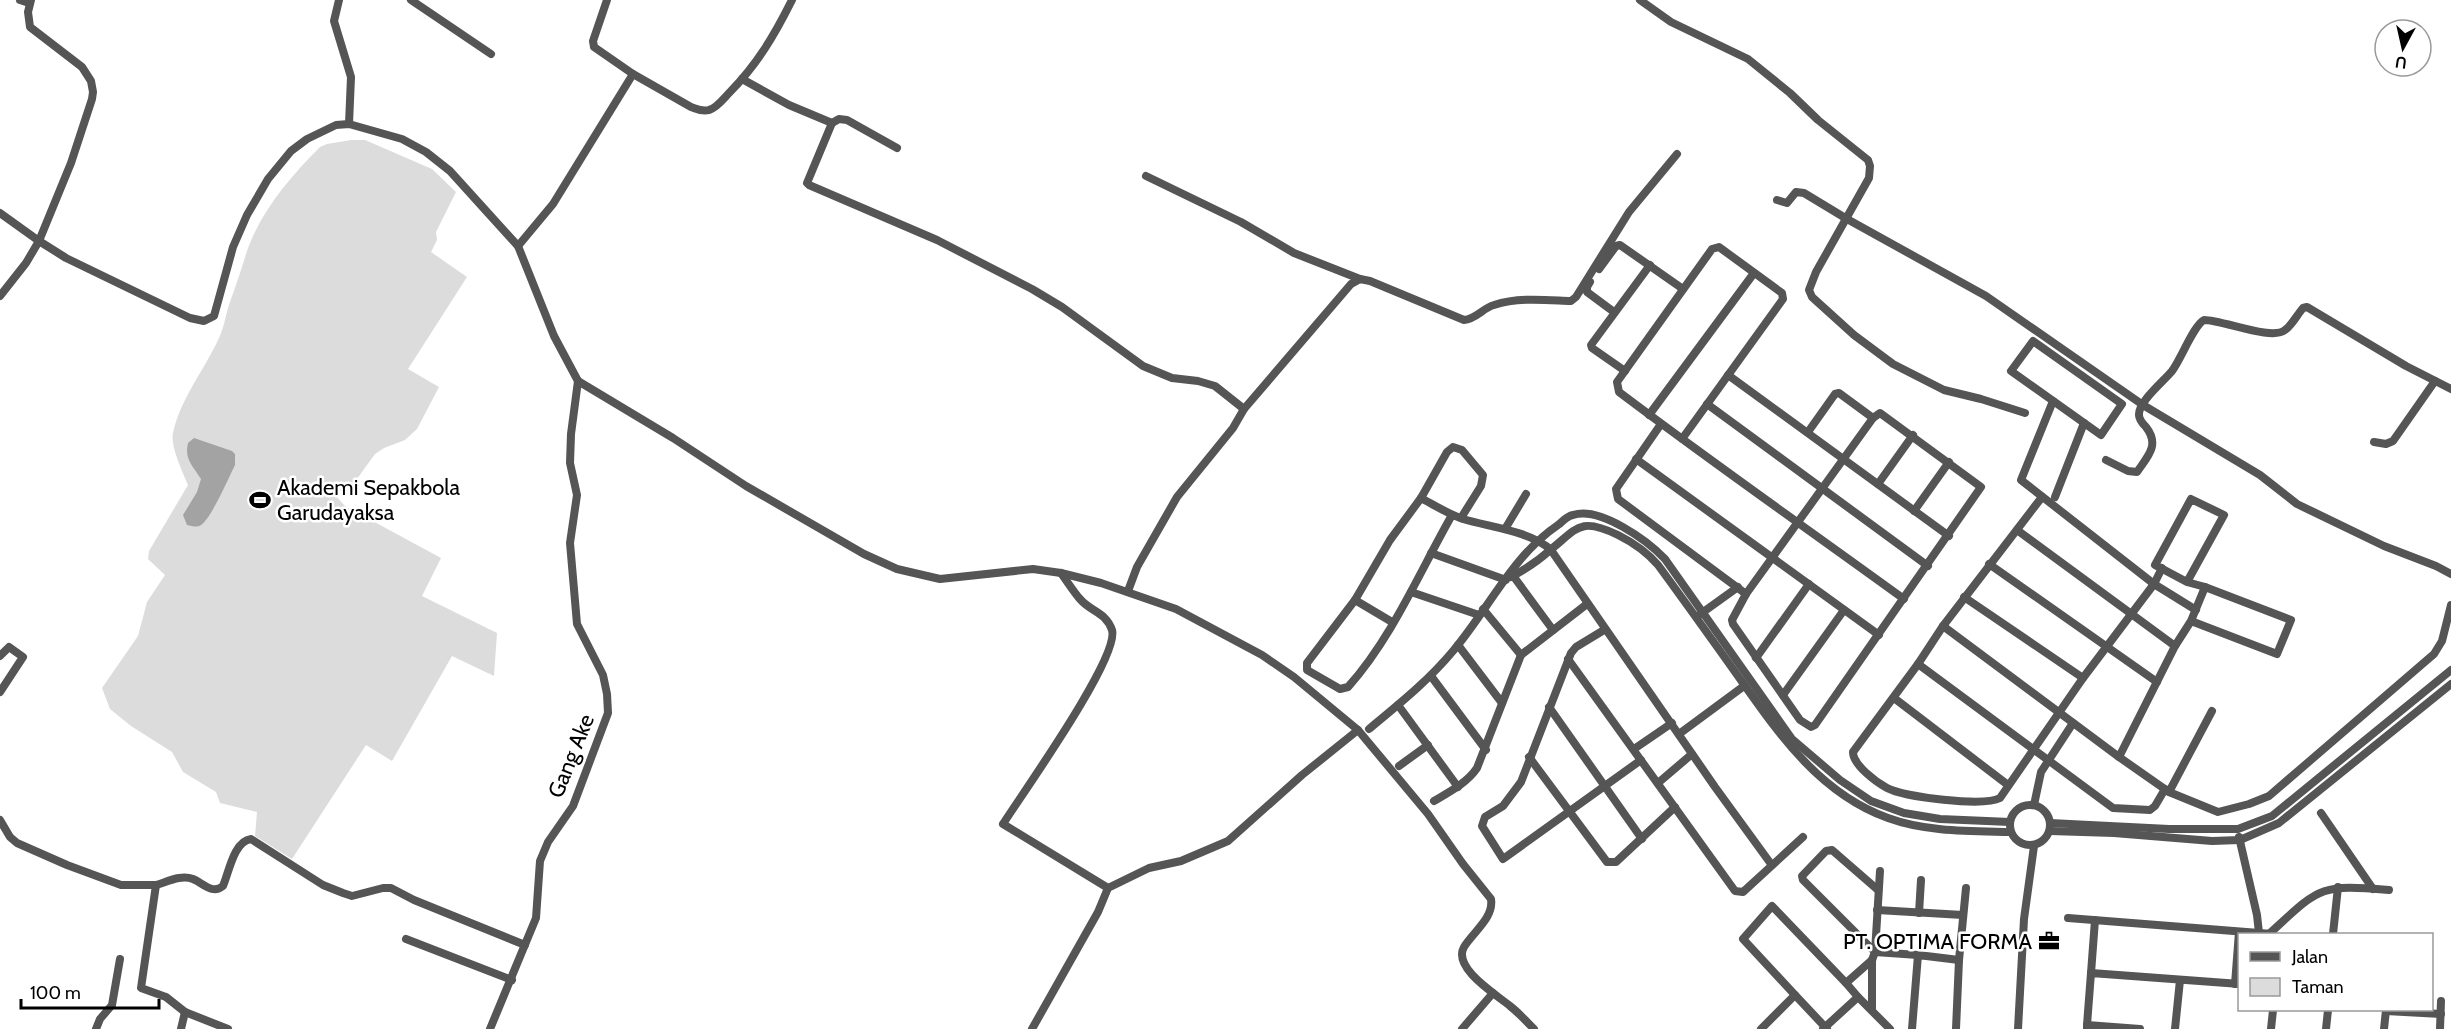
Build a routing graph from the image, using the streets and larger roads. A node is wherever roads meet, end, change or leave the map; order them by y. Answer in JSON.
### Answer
{"nodes":[{"id":1,"x":20,"y":0,"type":"edge"},
{"id":2,"x":339,"y":0,"type":"edge"},
{"id":3,"x":411,"y":0,"type":"edge"},
{"id":4,"x":608,"y":0,"type":"edge"},
{"id":5,"x":792,"y":0,"type":"edge"},
{"id":6,"x":1640,"y":0,"type":"edge"},
{"id":7,"x":30,"y":1,"type":"edge"},
{"id":8,"x":490,"y":54,"type":"dead end"},
{"id":9,"x":633,"y":74,"type":"junction"},
{"id":10,"x":742,"y":80,"type":"junction"},
{"id":11,"x":832,"y":123,"type":"junction"},
{"id":12,"x":349,"y":124,"type":"junction"},
{"id":13,"x":897,"y":148,"type":"dead end"},
{"id":14,"x":1677,"y":154,"type":"dead end"},
{"id":15,"x":1146,"y":176,"type":"dead end"},
{"id":16,"x":1778,"y":200,"type":"dead end"},
{"id":17,"x":0,"y":213,"type":"edge"},
{"id":18,"x":1847,"y":219,"type":"junction"},
{"id":19,"x":39,"y":241,"type":"junction"},
{"id":20,"x":518,"y":246,"type":"junction"},
{"id":21,"x":1650,"y":265,"type":"junction"},
{"id":22,"x":1754,"y":273,"type":"junction"},
{"id":23,"x":1359,"y":279,"type":"junction"},
{"id":24,"x":1683,"y":289,"type":"junction"},
{"id":25,"x":0,"y":296,"type":"edge"},
{"id":26,"x":1614,"y":312,"type":"junction"},
{"id":27,"x":1625,"y":371,"type":"junction"},
{"id":28,"x":1728,"y":375,"type":"junction"},
{"id":29,"x":578,"y":381,"type":"junction"},
{"id":30,"x":2435,"y":381,"type":"junction"},
{"id":31,"x":2451,"y":389,"type":"edge"},
{"id":32,"x":2053,"y":401,"type":"junction"},
{"id":33,"x":1707,"y":405,"type":"junction"},
{"id":34,"x":2143,"y":405,"type":"junction"},
{"id":35,"x":1244,"y":409,"type":"junction"},
{"id":36,"x":2025,"y":413,"type":"dead end"},
{"id":37,"x":1649,"y":415,"type":"junction"},
{"id":38,"x":1873,"y":418,"type":"junction"},
{"id":39,"x":2084,"y":423,"type":"junction"},
{"id":40,"x":1661,"y":424,"type":"junction"},
{"id":41,"x":1808,"y":432,"type":"junction"},
{"id":42,"x":1913,"y":435,"type":"junction"},
{"id":43,"x":1682,"y":439,"type":"junction"},
{"id":44,"x":2374,"y":442,"type":"dead end"},
{"id":45,"x":1844,"y":458,"type":"junction"},
{"id":46,"x":1636,"y":459,"type":"junction"},
{"id":47,"x":2106,"y":460,"type":"dead end"},
{"id":48,"x":1949,"y":462,"type":"junction"},
{"id":49,"x":1878,"y":484,"type":"junction"},
{"id":50,"x":1822,"y":489,"type":"junction"},
{"id":51,"x":1526,"y":494,"type":"dead end"},
{"id":52,"x":2042,"y":497,"type":"junction"},
{"id":53,"x":2055,"y":497,"type":"dead end"},
{"id":54,"x":1421,"y":498,"type":"junction"},
{"id":55,"x":1914,"y":510,"type":"junction"},
{"id":56,"x":1456,"y":517,"type":"junction"},
{"id":57,"x":1798,"y":522,"type":"junction"},
{"id":58,"x":1505,"y":529,"type":"junction"},
{"id":59,"x":2017,"y":530,"type":"junction"},
{"id":60,"x":1948,"y":536,"type":"junction"},
{"id":61,"x":1536,"y":541,"type":"junction"},
{"id":62,"x":1551,"y":550,"type":"junction"},
{"id":63,"x":1431,"y":553,"type":"junction"},
{"id":64,"x":1772,"y":558,"type":"junction"},
{"id":65,"x":1989,"y":564,"type":"junction"},
{"id":66,"x":1928,"y":566,"type":"junction"},
{"id":67,"x":2162,"y":568,"type":"junction"},
{"id":68,"x":2449,"y":570,"type":"edge"},
{"id":69,"x":1061,"y":573,"type":"junction"},
{"id":70,"x":1509,"y":577,"type":"junction"},
{"id":71,"x":2187,"y":582,"type":"junction"},
{"id":72,"x":1809,"y":584,"type":"junction"},
{"id":73,"x":2154,"y":584,"type":"junction"},
{"id":74,"x":1738,"y":586,"type":"junction"},
{"id":75,"x":2205,"y":587,"type":"junction"},
{"id":76,"x":1128,"y":591,"type":"junction"},
{"id":77,"x":1411,"y":592,"type":"junction"},
{"id":78,"x":1746,"y":594,"type":"junction"},
{"id":79,"x":1964,"y":597,"type":"junction"},
{"id":80,"x":1904,"y":599,"type":"junction"},
{"id":81,"x":1355,"y":600,"type":"junction"},
{"id":82,"x":1587,"y":604,"type":"junction"},
{"id":83,"x":2451,"y":605,"type":"edge"},
{"id":84,"x":1844,"y":610,"type":"junction"},
{"id":85,"x":2196,"y":610,"type":"junction"},
{"id":86,"x":1481,"y":612,"type":"junction"},
{"id":87,"x":1700,"y":615,"type":"junction"},
{"id":88,"x":2129,"y":615,"type":"junction"},
{"id":89,"x":2192,"y":621,"type":"junction"},
{"id":90,"x":1392,"y":622,"type":"junction"},
{"id":91,"x":1943,"y":626,"type":"junction"},
{"id":92,"x":1553,"y":630,"type":"junction"},
{"id":93,"x":1604,"y":630,"type":"junction"},
{"id":94,"x":1879,"y":635,"type":"junction"},
{"id":95,"x":1458,"y":645,"type":"junction"},
{"id":96,"x":2106,"y":646,"type":"junction"},
{"id":97,"x":2175,"y":646,"type":"junction"},
{"id":98,"x":1521,"y":655,"type":"junction"},
{"id":99,"x":0,"y":656,"type":"edge"},
{"id":100,"x":1756,"y":657,"type":"junction"},
{"id":101,"x":1568,"y":659,"type":"junction"},
{"id":102,"x":1918,"y":664,"type":"junction"},
{"id":103,"x":2451,"y":670,"type":"edge"},
{"id":104,"x":1431,"y":676,"type":"junction"},
{"id":105,"x":2083,"y":678,"type":"junction"},
{"id":106,"x":2157,"y":682,"type":"junction"},
{"id":107,"x":2451,"y":684,"type":"edge"},
{"id":108,"x":1744,"y":686,"type":"junction"},
{"id":109,"x":0,"y":692,"type":"edge"},
{"id":110,"x":1783,"y":695,"type":"junction"},
{"id":111,"x":1894,"y":698,"type":"junction"},
{"id":112,"x":1502,"y":704,"type":"junction"},
{"id":113,"x":1398,"y":705,"type":"junction"},
{"id":114,"x":1549,"y":707,"type":"junction"},
{"id":115,"x":2212,"y":711,"type":"dead end"},
{"id":116,"x":2059,"y":713,"type":"junction"},
{"id":117,"x":1672,"y":723,"type":"junction"},
{"id":118,"x":2073,"y":723,"type":"junction"},
{"id":119,"x":1369,"y":729,"type":"dead end"},
{"id":120,"x":1358,"y":730,"type":"junction"},
{"id":121,"x":1679,"y":734,"type":"junction"},
{"id":122,"x":1428,"y":746,"type":"junction"},
{"id":123,"x":1635,"y":749,"type":"junction"},
{"id":124,"x":1486,"y":750,"type":"junction"},
{"id":125,"x":2033,"y":750,"type":"junction"},
{"id":126,"x":1692,"y":754,"type":"junction"},
{"id":127,"x":1529,"y":757,"type":"junction"},
{"id":128,"x":2119,"y":758,"type":"junction"},
{"id":129,"x":2048,"y":759,"type":"junction"},
{"id":130,"x":1641,"y":760,"type":"junction"},
{"id":131,"x":1400,"y":766,"type":"dead end"},
{"id":132,"x":1658,"y":783,"type":"junction"},
{"id":133,"x":1606,"y":785,"type":"junction"},
{"id":134,"x":2008,"y":785,"type":"junction"},
{"id":135,"x":1458,"y":787,"type":"junction"},
{"id":136,"x":2167,"y":791,"type":"junction"},
{"id":137,"x":1434,"y":801,"type":"dead end"},
{"id":138,"x":2034,"y":805,"type":"junction"},
{"id":139,"x":1675,"y":807,"type":"junction"},
{"id":140,"x":1569,"y":810,"type":"junction"},
{"id":141,"x":2321,"y":813,"type":"dead end"},
{"id":142,"x":0,"y":820,"type":"edge"},
{"id":143,"x":2010,"y":822,"type":"junction"},
{"id":144,"x":2050,"y":827,"type":"junction"},
{"id":145,"x":2238,"y":829,"type":"junction"},
{"id":146,"x":2010,"y":832,"type":"junction"},
{"id":147,"x":1803,"y":837,"type":"dead end"},
{"id":148,"x":1642,"y":839,"type":"junction"},
{"id":149,"x":2240,"y":840,"type":"junction"},
{"id":150,"x":2034,"y":846,"type":"junction"},
{"id":151,"x":1771,"y":864,"type":"junction"},
{"id":152,"x":1880,"y":871,"type":"dead end"},
{"id":153,"x":1921,"y":880,"type":"dead end"},
{"id":154,"x":156,"y":885,"type":"junction"},
{"id":155,"x":2338,"y":887,"type":"junction"},
{"id":156,"x":1108,"y":888,"type":"junction"},
{"id":157,"x":1965,"y":888,"type":"dead end"},
{"id":158,"x":2373,"y":888,"type":"junction"},
{"id":159,"x":1878,"y":890,"type":"junction"},
{"id":160,"x":2390,"y":890,"type":"dead end"},
{"id":161,"x":1876,"y":910,"type":"junction"},
{"id":162,"x":1919,"y":913,"type":"junction"},
{"id":163,"x":1963,"y":915,"type":"junction"},
{"id":164,"x":2068,"y":918,"type":"dead end"},
{"id":165,"x":2095,"y":920,"type":"junction"},
{"id":166,"x":2239,"y":932,"type":"joint"},
{"id":167,"x":2259,"y":933,"type":"edge"},
{"id":168,"x":2271,"y":933,"type":"edge"},
{"id":169,"x":2333,"y":933,"type":"edge"},
{"id":170,"x":406,"y":939,"type":"dead end"},
{"id":171,"x":525,"y":945,"type":"junction"},
{"id":172,"x":1918,"y":955,"type":"junction"},
{"id":173,"x":1874,"y":956,"type":"junction"},
{"id":174,"x":2238,"y":958,"type":"edge"},
{"id":175,"x":120,"y":959,"type":"dead end"},
{"id":176,"x":1959,"y":960,"type":"junction"},
{"id":177,"x":2091,"y":973,"type":"junction"},
{"id":178,"x":512,"y":980,"type":"junction"},
{"id":179,"x":2180,"y":980,"type":"junction"},
{"id":180,"x":1846,"y":983,"type":"junction"},
{"id":181,"x":2237,"y":984,"type":"edge"},
{"id":182,"x":1492,"y":993,"type":"junction"},
{"id":183,"x":1795,"y":995,"type":"junction"},
{"id":184,"x":1858,"y":997,"type":"junction"},
{"id":185,"x":2441,"y":1001,"type":"dead end"},
{"id":186,"x":1872,"y":1010,"type":"junction"},
{"id":187,"x":2273,"y":1011,"type":"edge"},
{"id":188,"x":2328,"y":1011,"type":"edge"},
{"id":189,"x":2386,"y":1011,"type":"edge"},
{"id":190,"x":2400,"y":1011,"type":"edge"},
{"id":191,"x":185,"y":1012,"type":"junction"},
{"id":192,"x":2441,"y":1014,"type":"junction"},
{"id":193,"x":2087,"y":1027,"type":"edge"},
{"id":194,"x":1825,"y":1028,"type":"edge"},
{"id":195,"x":96,"y":1029,"type":"edge"},
{"id":196,"x":181,"y":1029,"type":"edge"},
{"id":197,"x":228,"y":1029,"type":"edge"},
{"id":198,"x":490,"y":1029,"type":"edge"},
{"id":199,"x":1032,"y":1029,"type":"edge"},
{"id":200,"x":1462,"y":1029,"type":"edge"},
{"id":201,"x":1534,"y":1029,"type":"edge"},
{"id":202,"x":1761,"y":1029,"type":"edge"},
{"id":203,"x":1890,"y":1029,"type":"edge"},
{"id":204,"x":1912,"y":1029,"type":"edge"},
{"id":205,"x":1956,"y":1029,"type":"edge"},
{"id":206,"x":2018,"y":1029,"type":"edge"},
{"id":207,"x":2140,"y":1029,"type":"edge"},
{"id":208,"x":2175,"y":1029,"type":"edge"},
{"id":209,"x":2271,"y":1029,"type":"edge"},
{"id":210,"x":2326,"y":1029,"type":"edge"},
{"id":211,"x":2384,"y":1029,"type":"edge"},
{"id":212,"x":2440,"y":1029,"type":"edge"}],
"edges":[{"from":1,"to":7,"type":"street"},
{"from":2,"to":12,"type":"street"},
{"from":3,"to":8,"type":"street"},
{"from":4,"to":9,"type":"street"},
{"from":5,"to":10,"type":"street"},
{"from":6,"to":18,"type":"street"},
{"from":7,"to":19,"type":"street"},
{"from":9,"to":10,"type":"street"},
{"from":9,"to":20,"type":"street"},
{"from":10,"to":11,"type":"street"},
{"from":11,"to":13,"type":"street"},
{"from":11,"to":35,"type":"street"},
{"from":12,"to":19,"type":"street"},
{"from":12,"to":20,"type":"street"},
{"from":14,"to":23,"type":"street"},
{"from":15,"to":23,"type":"street"},
{"from":16,"to":18,"type":"street"},
{"from":17,"to":19,"type":"street"},
{"from":18,"to":34,"type":"street"},
{"from":18,"to":36,"type":"street"},
{"from":19,"to":25,"type":"street"},
{"from":20,"to":29,"type":"street"},
{"from":21,"to":24,"type":"street"},
{"from":21,"to":26,"type":"street"},
{"from":21,"to":26,"type":"street"},
{"from":22,"to":24,"type":"street"},
{"from":22,"to":28,"type":"street"},
{"from":22,"to":37,"type":"street"},
{"from":23,"to":35,"type":"street"},
{"from":24,"to":27,"type":"street"},
{"from":26,"to":27,"type":"street"},
{"from":27,"to":37,"type":"street"},
{"from":28,"to":33,"type":"street"},
{"from":28,"to":41,"type":"street"},
{"from":29,"to":69,"type":"street"},
{"from":29,"to":171,"type":"street","name":"Gang Ake"},
{"from":30,"to":31,"type":"street"},
{"from":30,"to":34,"type":"street"},
{"from":30,"to":44,"type":"street"},
{"from":32,"to":39,"type":"street"},
{"from":32,"to":39,"type":"street"},
{"from":32,"to":52,"type":"street"},
{"from":33,"to":43,"type":"street"},
{"from":33,"to":50,"type":"street"},
{"from":34,"to":47,"type":"street"},
{"from":34,"to":68,"type":"street"},
{"from":35,"to":76,"type":"street"},
{"from":37,"to":40,"type":"street"},
{"from":38,"to":41,"type":"street"},
{"from":38,"to":42,"type":"street"},
{"from":38,"to":45,"type":"street"},
{"from":39,"to":53,"type":"street"},
{"from":40,"to":43,"type":"street"},
{"from":40,"to":46,"type":"street"},
{"from":41,"to":45,"type":"street"},
{"from":42,"to":48,"type":"street"},
{"from":42,"to":49,"type":"street"},
{"from":43,"to":57,"type":"street"},
{"from":45,"to":49,"type":"street"},
{"from":45,"to":50,"type":"street"},
{"from":46,"to":64,"type":"street"},
{"from":46,"to":74,"type":"street"},
{"from":48,"to":55,"type":"street"},
{"from":48,"to":60,"type":"street"},
{"from":49,"to":55,"type":"street"},
{"from":50,"to":57,"type":"street"},
{"from":50,"to":66,"type":"street"},
{"from":51,"to":58,"type":"street"},
{"from":52,"to":59,"type":"street"},
{"from":52,"to":73,"type":"street"},
{"from":54,"to":56,"type":"street"},
{"from":54,"to":56,"type":"street"},
{"from":54,"to":81,"type":"street"},
{"from":55,"to":60,"type":"street"},
{"from":56,"to":58,"type":"street"},
{"from":56,"to":63,"type":"street"},
{"from":57,"to":64,"type":"street"},
{"from":57,"to":80,"type":"street"},
{"from":58,"to":61,"type":"street"},
{"from":59,"to":65,"type":"street"},
{"from":59,"to":88,"type":"street"},
{"from":60,"to":66,"type":"street"},
{"from":61,"to":62,"type":"street"},
{"from":61,"to":70,"type":"street"},
{"from":61,"to":87,"type":"street"},
{"from":62,"to":70,"type":"street"},
{"from":62,"to":82,"type":"street"},
{"from":62,"to":87,"type":"street"},
{"from":63,"to":70,"type":"street"},
{"from":63,"to":77,"type":"street"},
{"from":64,"to":72,"type":"street"},
{"from":64,"to":78,"type":"street"},
{"from":65,"to":79,"type":"street"},
{"from":65,"to":96,"type":"street"},
{"from":66,"to":80,"type":"street"},
{"from":67,"to":71,"type":"street"},
{"from":67,"to":71,"type":"street"},
{"from":67,"to":73,"type":"street"},
{"from":69,"to":76,"type":"street"},
{"from":69,"to":156,"type":"street"},
{"from":70,"to":86,"type":"street"},
{"from":70,"to":92,"type":"street"},
{"from":71,"to":75,"type":"street"},
{"from":72,"to":84,"type":"street"},
{"from":72,"to":100,"type":"street"},
{"from":73,"to":85,"type":"street"},
{"from":73,"to":88,"type":"street"},
{"from":74,"to":78,"type":"street"},
{"from":74,"to":87,"type":"street"},
{"from":75,"to":85,"type":"street"},
{"from":75,"to":89,"type":"street"},
{"from":76,"to":120,"type":"street"},
{"from":77,"to":86,"type":"street"},
{"from":77,"to":90,"type":"street"},
{"from":78,"to":100,"type":"street"},
{"from":79,"to":91,"type":"street"},
{"from":79,"to":105,"type":"street"},
{"from":80,"to":94,"type":"street"},
{"from":81,"to":90,"type":"street"},
{"from":81,"to":90,"type":"street"},
{"from":82,"to":92,"type":"street"},
{"from":82,"to":93,"type":"street"},
{"from":83,"to":136,"type":"street"},
{"from":84,"to":94,"type":"street"},
{"from":84,"to":110,"type":"street"},
{"from":85,"to":89,"type":"street"},
{"from":86,"to":95,"type":"street"},
{"from":86,"to":98,"type":"street"},
{"from":87,"to":108,"type":"street"},
{"from":87,"to":143,"type":"street"},
{"from":88,"to":96,"type":"street"},
{"from":88,"to":97,"type":"street"},
{"from":89,"to":97,"type":"street"},
{"from":91,"to":102,"type":"street"},
{"from":91,"to":116,"type":"street"},
{"from":92,"to":98,"type":"street"},
{"from":93,"to":101,"type":"street"},
{"from":93,"to":117,"type":"street"},
{"from":94,"to":110,"type":"street"},
{"from":95,"to":104,"type":"street"},
{"from":95,"to":112,"type":"street"},
{"from":96,"to":105,"type":"street"},
{"from":96,"to":106,"type":"street"},
{"from":97,"to":106,"type":"street"},
{"from":98,"to":112,"type":"street"},
{"from":99,"to":109,"type":"street"},
{"from":100,"to":110,"type":"street"},
{"from":101,"to":114,"type":"street"},
{"from":101,"to":123,"type":"street"},
{"from":102,"to":111,"type":"street"},
{"from":102,"to":125,"type":"street"},
{"from":103,"to":145,"type":"street"},
{"from":104,"to":113,"type":"street"},
{"from":104,"to":124,"type":"street"},
{"from":105,"to":116,"type":"street"},
{"from":106,"to":128,"type":"street"},
{"from":107,"to":149,"type":"street"},
{"from":108,"to":121,"type":"street"},
{"from":108,"to":146,"type":"street"},
{"from":111,"to":134,"type":"street"},
{"from":111,"to":134,"type":"street"},
{"from":112,"to":124,"type":"street"},
{"from":113,"to":119,"type":"street"},
{"from":113,"to":122,"type":"street"},
{"from":114,"to":127,"type":"street"},
{"from":114,"to":133,"type":"street"},
{"from":115,"to":136,"type":"street"},
{"from":116,"to":118,"type":"street"},
{"from":116,"to":125,"type":"street"},
{"from":117,"to":121,"type":"street"},
{"from":117,"to":123,"type":"street"},
{"from":118,"to":128,"type":"street"},
{"from":118,"to":129,"type":"street"},
{"from":120,"to":156,"type":"street"},
{"from":120,"to":182,"type":"street"},
{"from":121,"to":126,"type":"street"},
{"from":122,"to":131,"type":"street"},
{"from":122,"to":135,"type":"street"},
{"from":123,"to":130,"type":"street"},
{"from":124,"to":135,"type":"street"},
{"from":125,"to":129,"type":"street"},
{"from":125,"to":134,"type":"street"},
{"from":126,"to":132,"type":"street"},
{"from":126,"to":151,"type":"street"},
{"from":127,"to":140,"type":"street"},
{"from":127,"to":140,"type":"street"},
{"from":128,"to":136,"type":"street"},
{"from":129,"to":136,"type":"street"},
{"from":129,"to":138,"type":"street"},
{"from":130,"to":132,"type":"street"},
{"from":130,"to":133,"type":"street"},
{"from":132,"to":139,"type":"street"},
{"from":133,"to":140,"type":"street"},
{"from":133,"to":148,"type":"street"},
{"from":135,"to":137,"type":"street"},
{"from":138,"to":143,"type":"street"},
{"from":138,"to":144,"type":"street"},
{"from":139,"to":148,"type":"street"},
{"from":139,"to":151,"type":"street"},
{"from":140,"to":148,"type":"street"},
{"from":141,"to":158,"type":"street"},
{"from":142,"to":154,"type":"street"},
{"from":143,"to":146,"type":"street"},
{"from":144,"to":145,"type":"street"},
{"from":144,"to":149,"type":"street"},
{"from":144,"to":150,"type":"street"},
{"from":145,"to":149,"type":"street"},
{"from":146,"to":150,"type":"street"},
{"from":147,"to":151,"type":"street"},
{"from":149,"to":167,"type":"street"},
{"from":150,"to":206,"type":"street"},
{"from":152,"to":159,"type":"street"},
{"from":153,"to":162,"type":"street"},
{"from":154,"to":171,"type":"street"},
{"from":154,"to":191,"type":"street"},
{"from":155,"to":158,"type":"street"},
{"from":155,"to":168,"type":"street"},
{"from":155,"to":169,"type":"street"},
{"from":156,"to":199,"type":"street"},
{"from":157,"to":163,"type":"street"},
{"from":158,"to":160,"type":"street"},
{"from":159,"to":161,"type":"street"},
{"from":159,"to":173,"type":"street"},
{"from":161,"to":162,"type":"street"},
{"from":161,"to":173,"type":"street"},
{"from":162,"to":163,"type":"street"},
{"from":163,"to":176,"type":"street"},
{"from":164,"to":165,"type":"street"},
{"from":165,"to":166,"type":"street"},
{"from":165,"to":177,"type":"street"},
{"from":166,"to":167,"type":"street"},
{"from":170,"to":178,"type":"street"},
{"from":171,"to":178,"type":"street","name":"Gang Ake"},
{"from":172,"to":173,"type":"street"},
{"from":172,"to":176,"type":"street"},
{"from":172,"to":204,"type":"street"},
{"from":173,"to":180,"type":"street"},
{"from":173,"to":186,"type":"street"},
{"from":174,"to":181,"type":"street"},
{"from":175,"to":195,"type":"street"},
{"from":176,"to":205,"type":"street"},
{"from":177,"to":179,"type":"street"},
{"from":177,"to":193,"type":"street"},
{"from":178,"to":198,"type":"street","name":"Gang Ake"},
{"from":179,"to":181,"type":"street"},
{"from":179,"to":208,"type":"street"},
{"from":180,"to":183,"type":"street"},
{"from":180,"to":184,"type":"street"},
{"from":182,"to":200,"type":"street"},
{"from":182,"to":201,"type":"street"},
{"from":183,"to":194,"type":"street"},
{"from":183,"to":202,"type":"street"},
{"from":184,"to":186,"type":"street"},
{"from":184,"to":194,"type":"street"},
{"from":185,"to":192,"type":"street"},
{"from":186,"to":203,"type":"street"},
{"from":187,"to":209,"type":"street"},
{"from":188,"to":210,"type":"street"},
{"from":189,"to":211,"type":"street"},
{"from":190,"to":192,"type":"street"},
{"from":191,"to":196,"type":"street"},
{"from":191,"to":197,"type":"street"},
{"from":192,"to":212,"type":"street"},
{"from":193,"to":207,"type":"street"}]}
